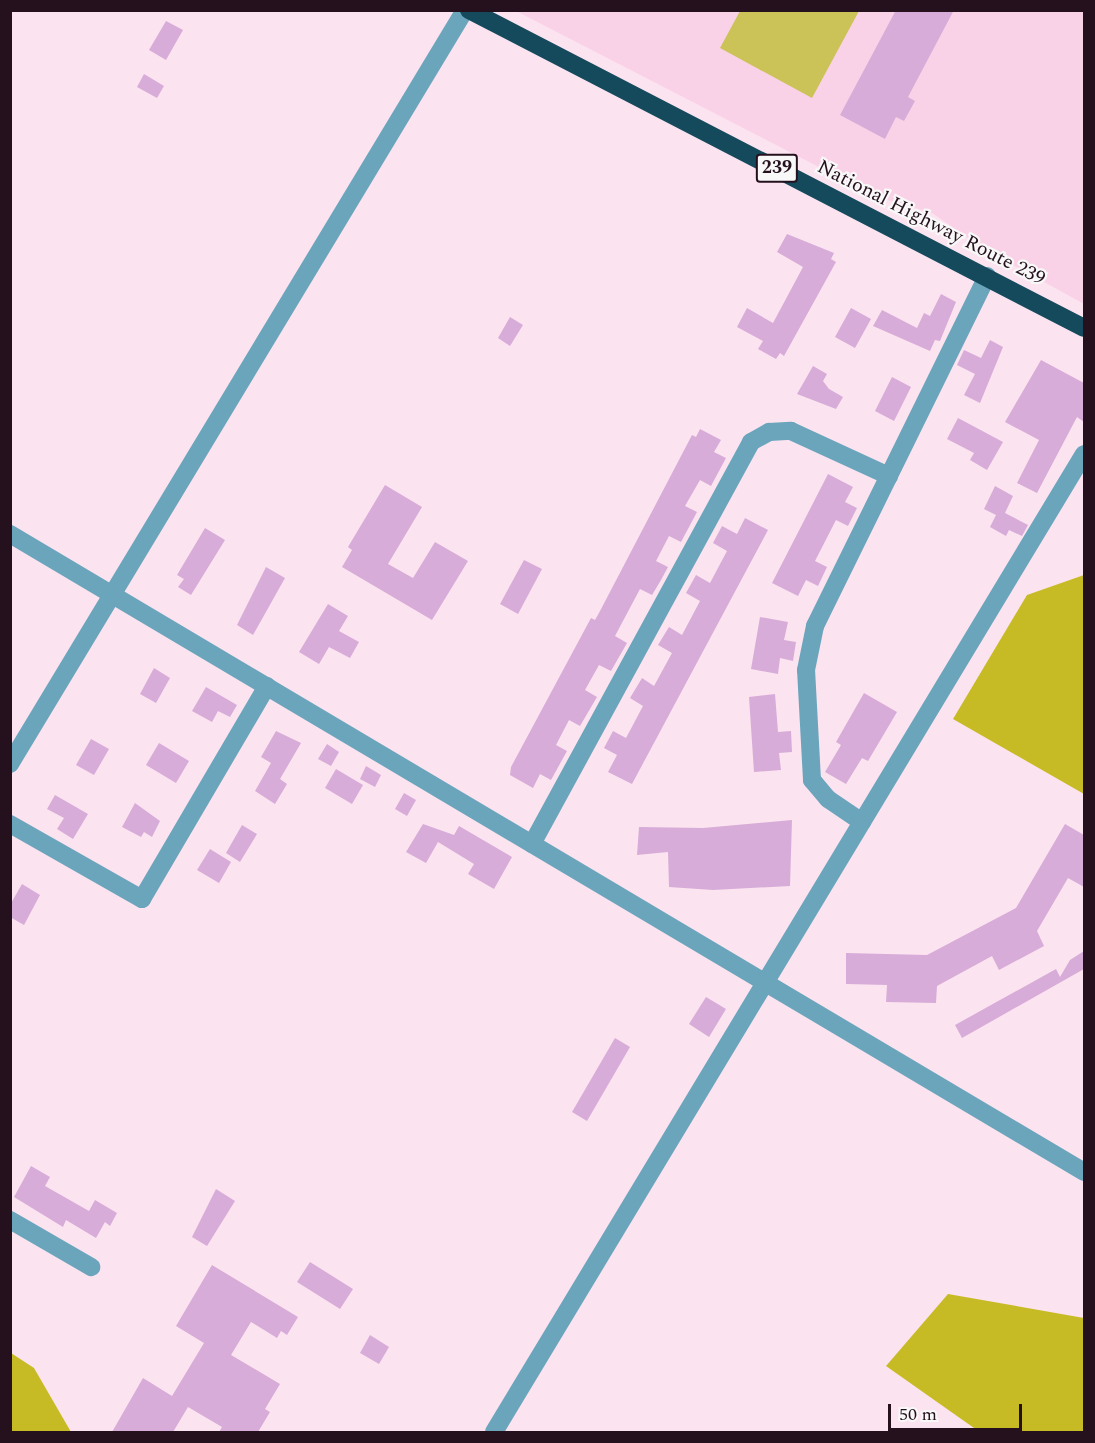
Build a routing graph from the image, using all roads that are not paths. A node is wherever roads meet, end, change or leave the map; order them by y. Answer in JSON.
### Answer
{"nodes":[{"id":1,"x":467,"y":10,"type":"edge"},
{"id":2,"x":987,"y":276,"type":"junction"},
{"id":3,"x":1084,"y":328,"type":"edge"},
{"id":4,"x":1084,"y":454,"type":"edge"},
{"id":5,"x":889,"y":476,"type":"junction"},
{"id":6,"x":10,"y":534,"type":"edge"},
{"id":7,"x":114,"y":595,"type":"junction"},
{"id":8,"x":267,"y":686,"type":"junction"},
{"id":9,"x":10,"y":764,"type":"edge"},
{"id":10,"x":862,"y":822,"type":"junction"},
{"id":11,"x":10,"y":825,"type":"edge"},
{"id":12,"x":532,"y":843,"type":"junction"},
{"id":13,"x":766,"y":980,"type":"junction"},
{"id":14,"x":1084,"y":1172,"type":"edge"},
{"id":15,"x":10,"y":1220,"type":"edge"},
{"id":16,"x":91,"y":1267,"type":"dead end"},
{"id":17,"x":494,"y":1432,"type":"edge"}],
"edges":[{"from":1,"to":2,"type":"highway","name":"National Highway Route 239","number":"239"},
{"from":1,"to":7,"type":"street"},
{"from":2,"to":3,"type":"highway","name":"National Highway Route 239","number":"239"},
{"from":2,"to":5,"type":"street"},
{"from":4,"to":10,"type":"street"},
{"from":5,"to":10,"type":"street"},
{"from":5,"to":12,"type":"street"},
{"from":6,"to":7,"type":"street"},
{"from":7,"to":8,"type":"street"},
{"from":7,"to":9,"type":"street"},
{"from":8,"to":11,"type":"street"},
{"from":8,"to":12,"type":"street"},
{"from":10,"to":13,"type":"street"},
{"from":12,"to":13,"type":"street"},
{"from":13,"to":14,"type":"street"},
{"from":13,"to":17,"type":"street"},
{"from":15,"to":16,"type":"street"}]}
